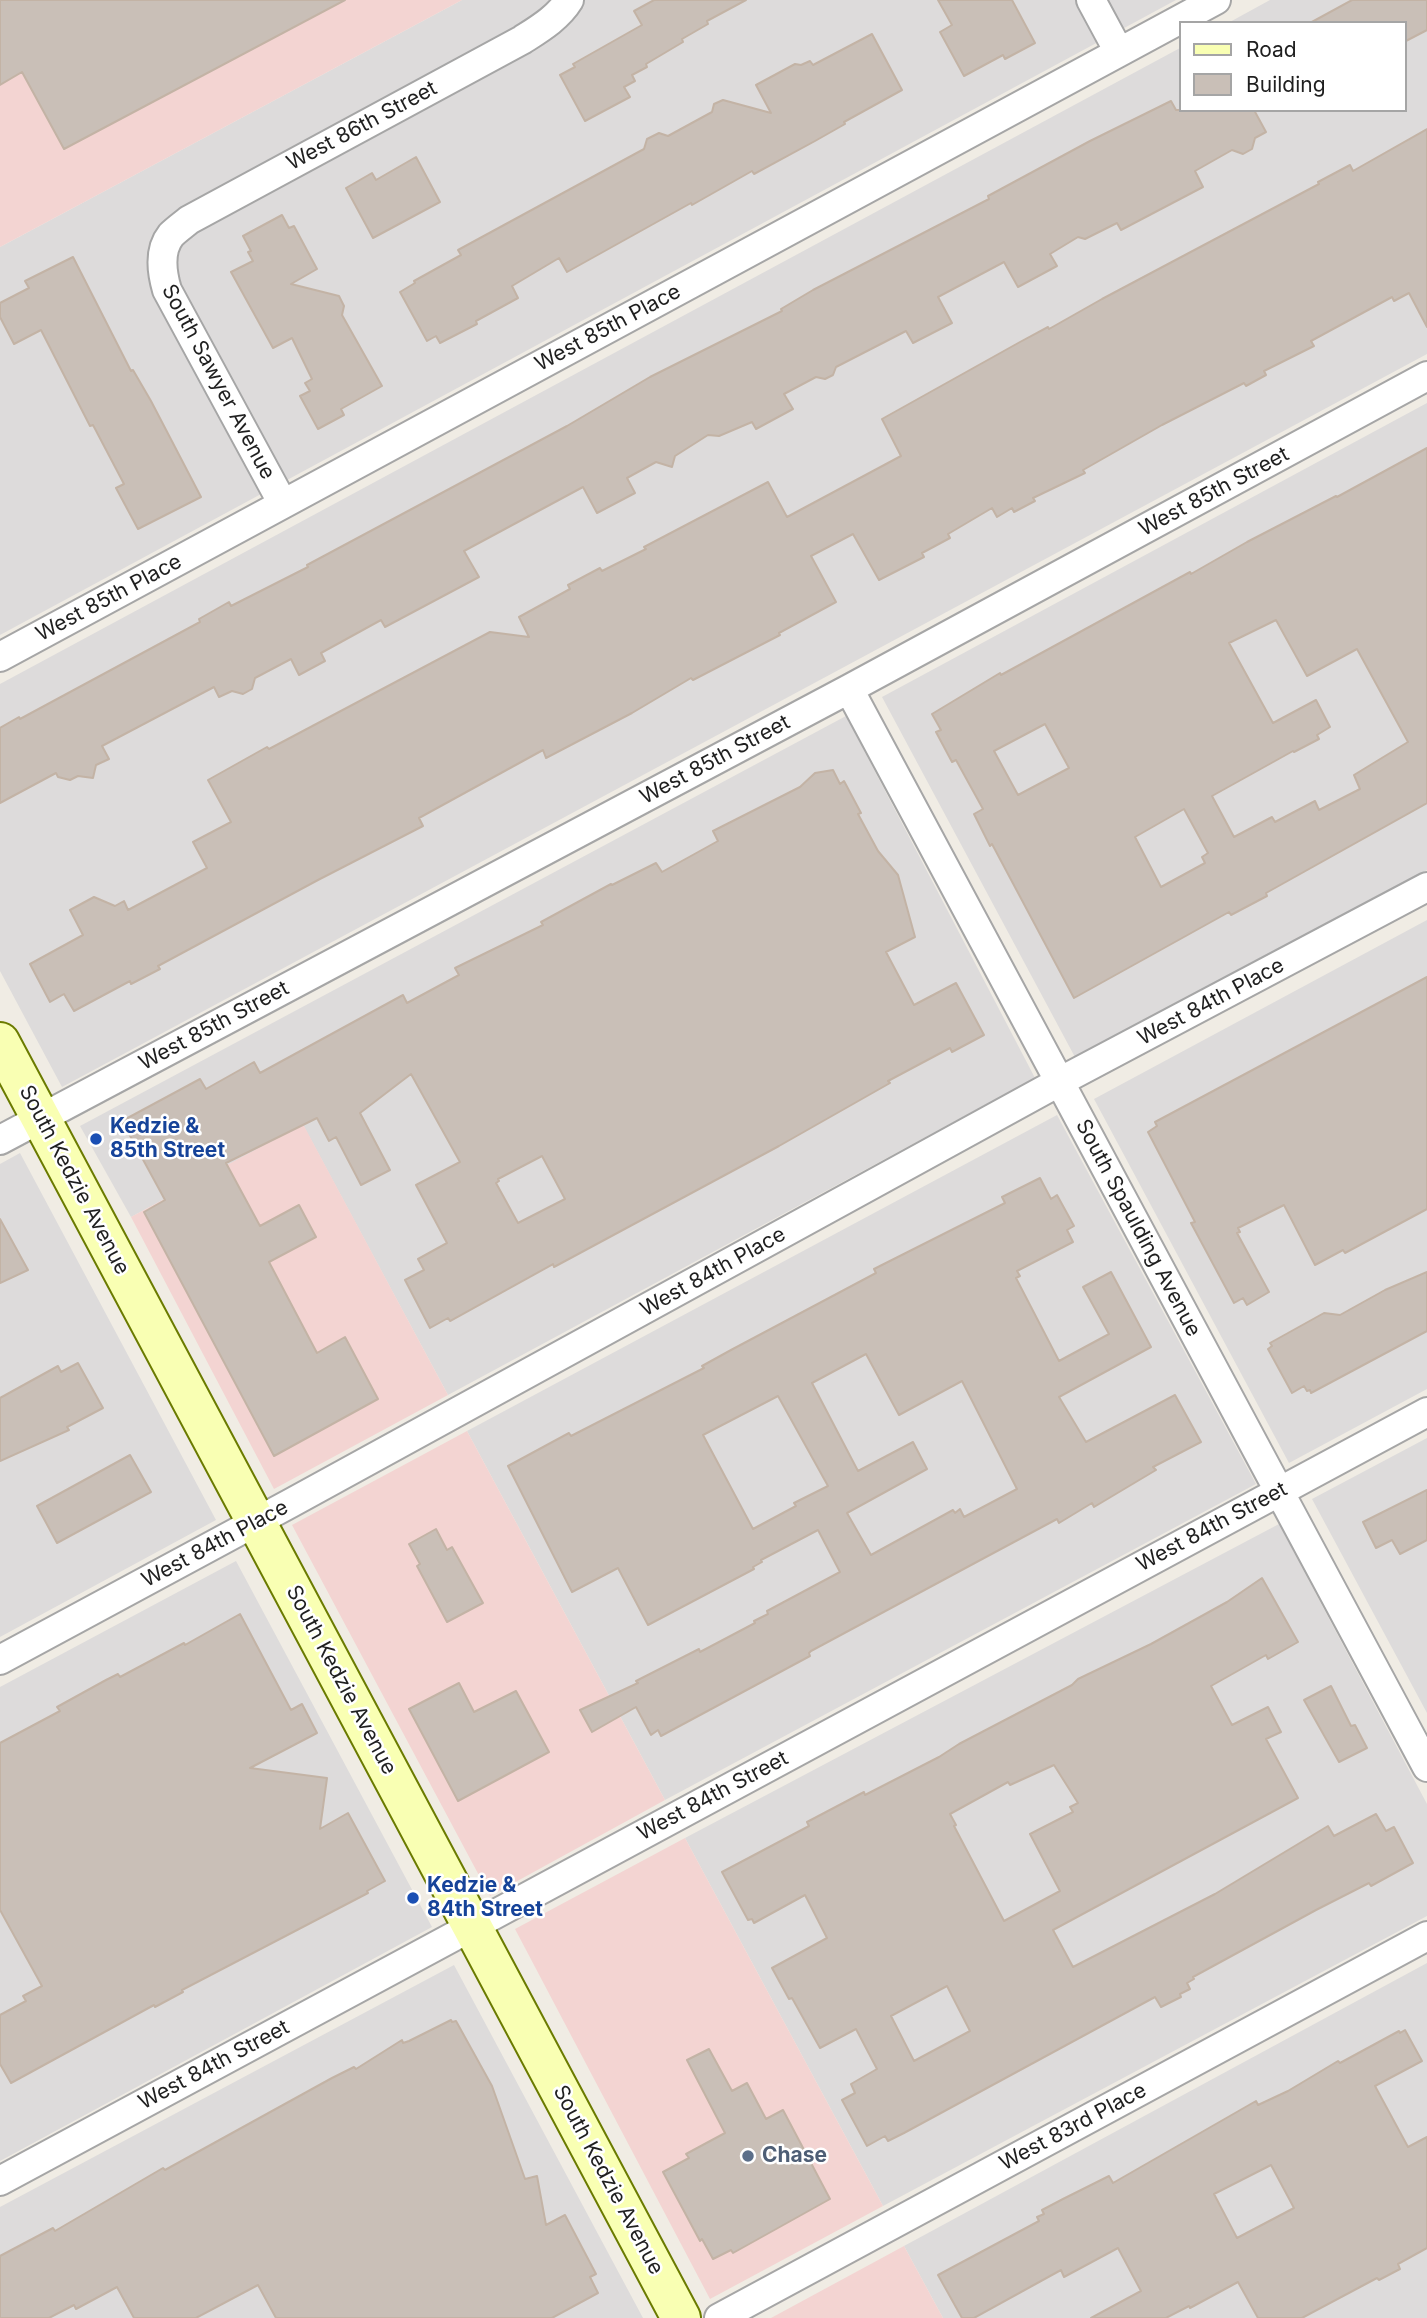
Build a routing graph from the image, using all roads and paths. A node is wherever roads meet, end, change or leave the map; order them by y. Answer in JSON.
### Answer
{"nodes":[{"id":1,"x":569,"y":0,"type":"edge"},
{"id":2,"x":1091,"y":0,"type":"edge"},
{"id":3,"x":1216,"y":0,"type":"edge"},
{"id":4,"x":1119,"y":52,"type":"junction"},
{"id":5,"x":163,"y":257,"type":"joint"},
{"id":6,"x":1427,"y":376,"type":"edge"},
{"id":7,"x":283,"y":504,"type":"junction"},
{"id":8,"x":0,"y":657,"type":"edge"},
{"id":9,"x":849,"y":689,"type":"junction"},
{"id":10,"x":1427,"y":887,"type":"edge"},
{"id":11,"x":0,"y":1042,"type":"edge"},
{"id":12,"x":1059,"y":1082,"type":"junction"},
{"id":13,"x":41,"y":1119,"type":"junction"},
{"id":14,"x":0,"y":1140,"type":"edge"},
{"id":15,"x":1427,"y":1412,"type":"edge"},
{"id":16,"x":1279,"y":1491,"type":"junction"},
{"id":17,"x":256,"y":1522,"type":"junction"},
{"id":18,"x":0,"y":1660,"type":"edge"},
{"id":19,"x":1427,"y":1768,"type":"edge"},
{"id":20,"x":472,"y":1926,"type":"junction"},
{"id":21,"x":1427,"y":1936,"type":"edge"},
{"id":22,"x":0,"y":2181,"type":"edge"},
{"id":23,"x":681,"y":2318,"type":"edge"},
{"id":24,"x":719,"y":2318,"type":"edge"}],
"edges":[{"from":1,"to":5,"type":"street","name":"West 86th Street"},
{"from":2,"to":4,"type":"street"},
{"from":3,"to":4,"type":"street","name":"West 85th Place"},
{"from":4,"to":7,"type":"street","name":"West 85th Place"},
{"from":5,"to":7,"type":"street","name":"South Sawyer Avenue"},
{"from":6,"to":9,"type":"street","name":"West 85th Street"},
{"from":7,"to":8,"type":"street","name":"West 85th Place"},
{"from":9,"to":12,"type":"street","name":"South Spaulding Avenue"},
{"from":9,"to":13,"type":"street","name":"West 85th Street"},
{"from":10,"to":12,"type":"street","name":"West 84th Place"},
{"from":11,"to":13,"type":"main road","name":"South Kedzie Avenue"},
{"from":12,"to":16,"type":"street","name":"South Spaulding Avenue"},
{"from":12,"to":17,"type":"street","name":"West 84th Place"},
{"from":13,"to":14,"type":"street","name":"West 85th Street"},
{"from":13,"to":17,"type":"main road","name":"South Kedzie Avenue"},
{"from":15,"to":16,"type":"street","name":"West 84th Street"},
{"from":16,"to":19,"type":"street","name":"South Spaulding Avenue"},
{"from":16,"to":20,"type":"street","name":"West 84th Street"},
{"from":17,"to":18,"type":"street","name":"West 84th Place"},
{"from":17,"to":20,"type":"main road","name":"South Kedzie Avenue"},
{"from":20,"to":22,"type":"street","name":"West 84th Street"},
{"from":20,"to":23,"type":"main road","name":"South Kedzie Avenue"},
{"from":21,"to":24,"type":"street","name":"West 83rd Place"}]}
